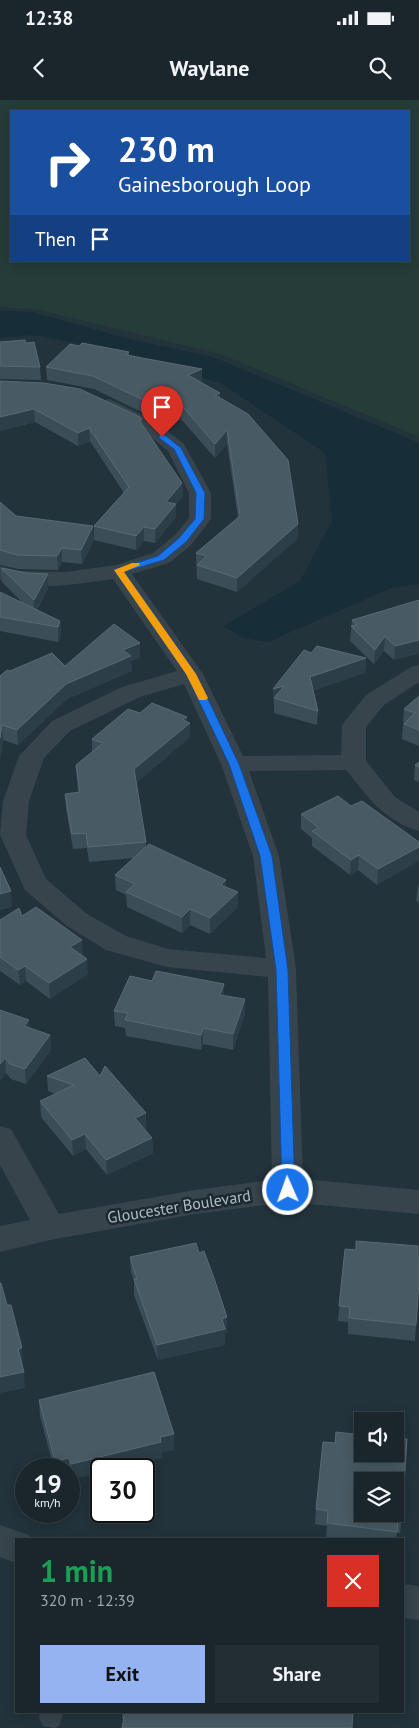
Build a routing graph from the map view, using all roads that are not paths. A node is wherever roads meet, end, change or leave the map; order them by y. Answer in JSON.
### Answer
{"nodes":[{"id":1,"x":94,"y":398,"type":"edge"},
{"id":2,"x":118,"y":570,"type":"junction"},
{"id":3,"x":0,"y":574,"type":"edge"},
{"id":4,"x":419,"y":672,"type":"edge"},
{"id":5,"x":191,"y":674,"type":"junction"},
{"id":6,"x":353,"y":762,"type":"junction"},
{"id":7,"x":234,"y":764,"type":"junction"},
{"id":8,"x":419,"y":823,"type":"edge"},
{"id":9,"x":282,"y":970,"type":"junction"},
{"id":10,"x":0,"y":1137,"type":"edge"},
{"id":11,"x":288,"y":1190,"type":"junction"},
{"id":12,"x":419,"y":1202,"type":"edge"},
{"id":13,"x":50,"y":1228,"type":"junction"},
{"id":14,"x":0,"y":1239,"type":"edge"},
{"id":15,"x":0,"y":1541,"type":"edge"},
{"id":16,"x":15,"y":1547,"type":"edge"},
{"id":17,"x":404,"y":1601,"type":"edge"},
{"id":18,"x":419,"y":1603,"type":"edge"}],
"edges":[{"from":1,"to":2,"type":"street"},
{"from":2,"to":3,"type":"street"},
{"from":2,"to":5,"type":"street"},
{"from":4,"to":6,"type":"street"},
{"from":5,"to":7,"type":"street"},
{"from":5,"to":9,"type":"street"},
{"from":6,"to":7,"type":"street"},
{"from":6,"to":8,"type":"street"},
{"from":7,"to":9,"type":"street"},
{"from":9,"to":11,"type":"street"},
{"from":10,"to":13,"type":"street"},
{"from":11,"to":12,"type":"street","name":"Gloucester Boulevard"},
{"from":11,"to":13,"type":"street","name":"Gloucester Boulevard"},
{"from":13,"to":14,"type":"street","name":"Gloucester Boulevard"},
{"from":15,"to":16,"type":"street"},
{"from":17,"to":18,"type":"street"}]}
